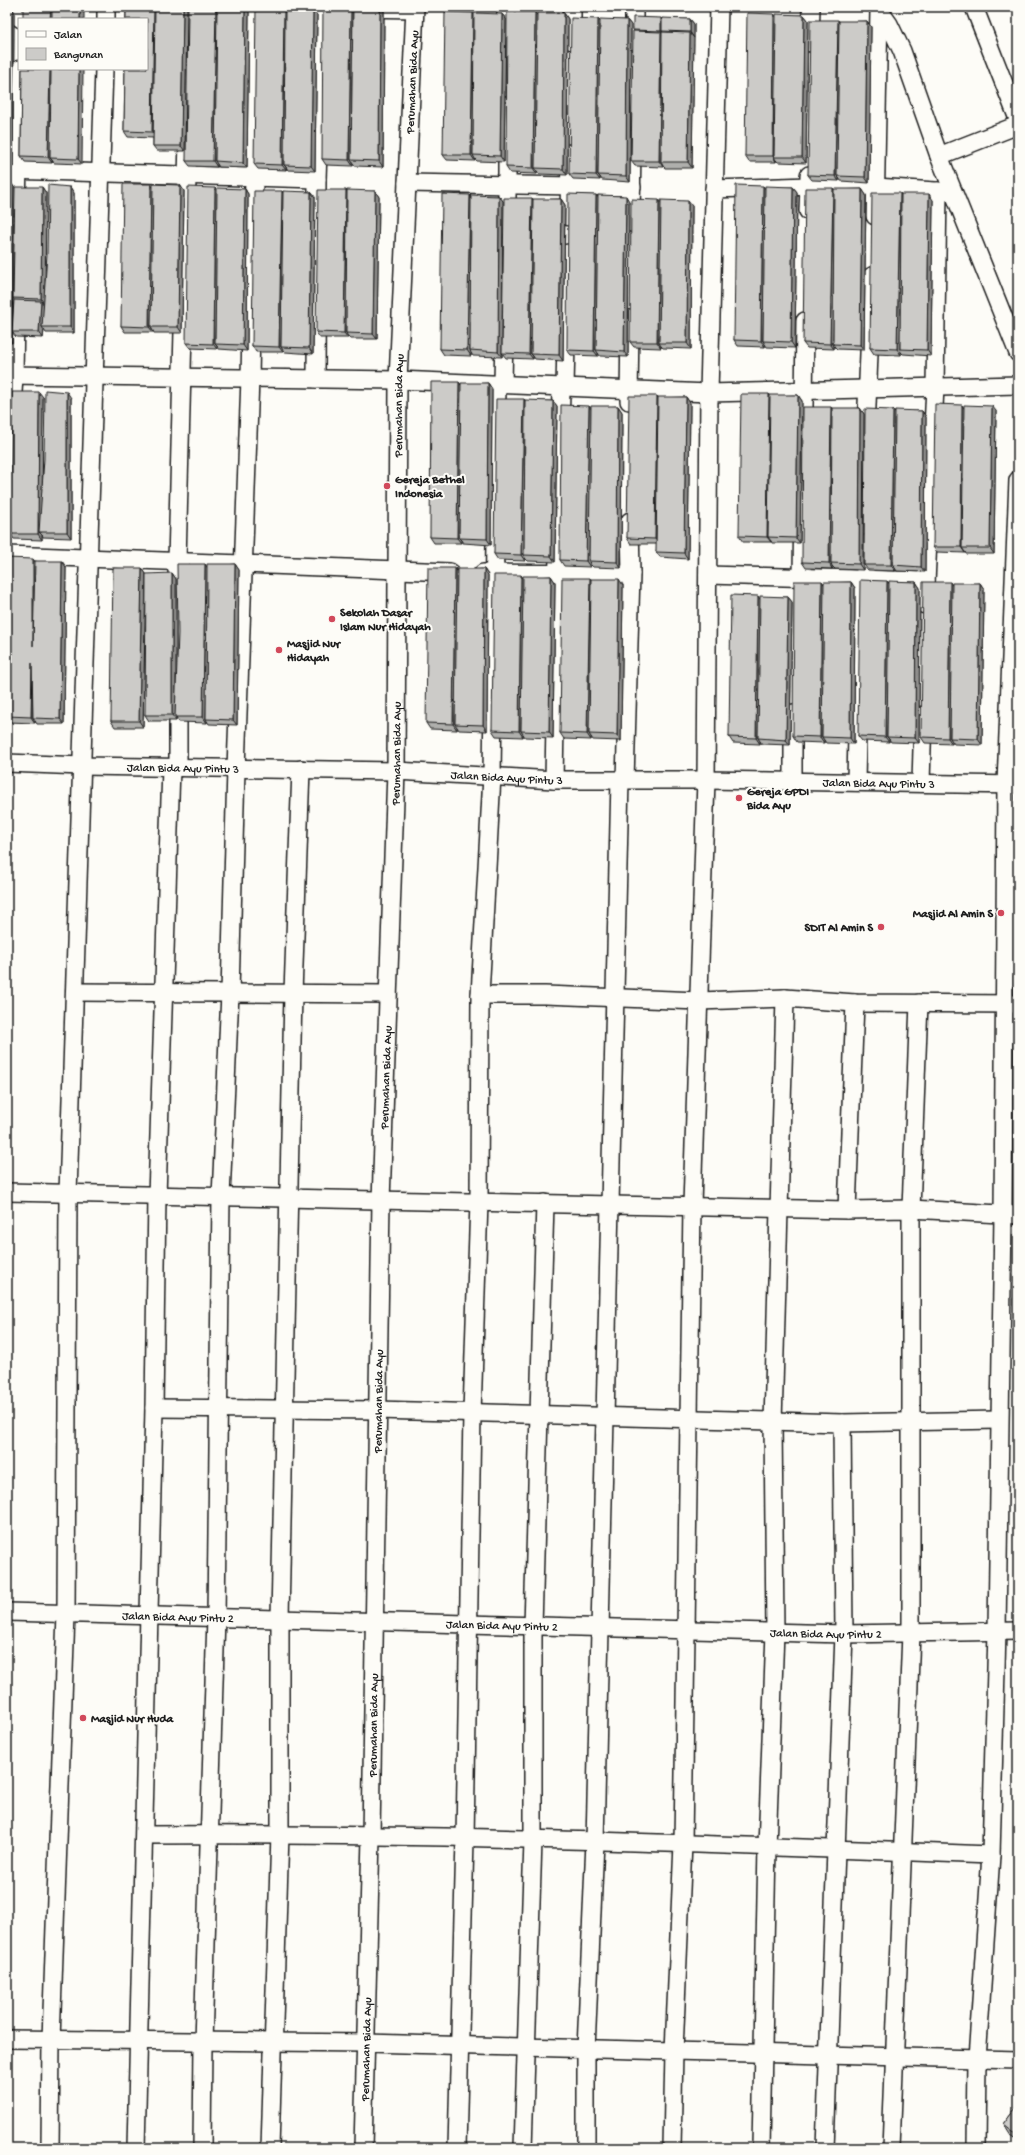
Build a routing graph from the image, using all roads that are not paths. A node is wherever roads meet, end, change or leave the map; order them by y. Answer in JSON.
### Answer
{"nodes":[{"id":1,"x":21,"y":7,"type":"edge"},
{"id":2,"x":106,"y":7,"type":"edge"},
{"id":3,"x":253,"y":7,"type":"edge"},
{"id":4,"x":287,"y":7,"type":"edge"},
{"id":5,"x":506,"y":7,"type":"edge"},
{"id":6,"x":572,"y":7,"type":"edge"},
{"id":7,"x":634,"y":7,"type":"edge"},
{"id":8,"x":719,"y":7,"type":"edge"},
{"id":9,"x":811,"y":7,"type":"edge"},
{"id":10,"x":974,"y":7,"type":"edge"},
{"id":11,"x":323,"y":8,"type":"edge"},
{"id":12,"x":415,"y":8,"type":"edge"},
{"id":13,"x":876,"y":8,"type":"edge"},
{"id":14,"x":21,"y":18,"type":"edge"},
{"id":15,"x":106,"y":18,"type":"edge"},
{"id":16,"x":572,"y":54,"type":"edge"},
{"id":17,"x":634,"y":54,"type":"edge"},
{"id":18,"x":810,"y":61,"type":"edge"},
{"id":19,"x":20,"y":70,"type":"edge"},
{"id":20,"x":104,"y":70,"type":"edge"},
{"id":21,"x":507,"y":100,"type":"edge"},
{"id":22,"x":1018,"y":119,"type":"edge"},
{"id":23,"x":633,"y":125,"type":"edge"},
{"id":24,"x":188,"y":126,"type":"edge"},
{"id":25,"x":1018,"y":126,"type":"edge"},
{"id":26,"x":507,"y":131,"type":"edge"},
{"id":27,"x":570,"y":139,"type":"edge"},
{"id":28,"x":939,"y":156,"type":"junction"},
{"id":29,"x":809,"y":162,"type":"edge"},
{"id":30,"x":12,"y":170,"type":"edge"},
{"id":31,"x":100,"y":171,"type":"junction"},
{"id":32,"x":187,"y":174,"type":"junction"},
{"id":33,"x":254,"y":177,"type":"junction"},
{"id":34,"x":317,"y":178,"type":"junction"},
{"id":35,"x":407,"y":183,"type":"junction"},
{"id":36,"x":507,"y":185,"type":"junction"},
{"id":37,"x":570,"y":186,"type":"junction"},
{"id":38,"x":809,"y":186,"type":"junction"},
{"id":39,"x":632,"y":187,"type":"junction"},
{"id":40,"x":876,"y":187,"type":"junction"},
{"id":41,"x":714,"y":189,"type":"junction"},
{"id":42,"x":946,"y":192,"type":"junction"},
{"id":43,"x":16,"y":225,"type":"edge"},
{"id":44,"x":808,"y":225,"type":"edge"},
{"id":45,"x":874,"y":234,"type":"edge"},
{"id":46,"x":506,"y":240,"type":"edge"},
{"id":47,"x":631,"y":242,"type":"edge"},
{"id":48,"x":873,"y":257,"type":"edge"},
{"id":49,"x":15,"y":296,"type":"edge"},
{"id":50,"x":630,"y":304,"type":"edge"},
{"id":51,"x":805,"y":304,"type":"edge"},
{"id":52,"x":504,"y":312,"type":"edge"},
{"id":53,"x":1018,"y":350,"type":"edge"},
{"id":54,"x":10,"y":375,"type":"edge"},
{"id":55,"x":93,"y":376,"type":"junction"},
{"id":56,"x":182,"y":377,"type":"junction"},
{"id":57,"x":250,"y":378,"type":"junction"},
{"id":58,"x":316,"y":379,"type":"junction"},
{"id":59,"x":398,"y":380,"type":"junction"},
{"id":60,"x":500,"y":384,"type":"junction"},
{"id":61,"x":1018,"y":385,"type":"edge"},
{"id":62,"x":935,"y":386,"type":"junction"},
{"id":63,"x":563,"y":387,"type":"junction"},
{"id":64,"x":867,"y":389,"type":"junction"},
{"id":65,"x":629,"y":390,"type":"junction"},
{"id":66,"x":802,"y":390,"type":"junction"},
{"id":67,"x":709,"y":393,"type":"junction"},
{"id":68,"x":629,"y":420,"type":"edge"},
{"id":69,"x":866,"y":444,"type":"edge"},
{"id":70,"x":1018,"y":480,"type":"edge"},
{"id":71,"x":7,"y":501,"type":"edge"},
{"id":72,"x":630,"y":505,"type":"edge"},
{"id":73,"x":866,"y":531,"type":"edge"},
{"id":74,"x":7,"y":555,"type":"edge"},
{"id":75,"x":88,"y":557,"type":"junction"},
{"id":76,"x":7,"y":559,"type":"edge"},
{"id":77,"x":177,"y":561,"type":"junction"},
{"id":78,"x":244,"y":564,"type":"junction"},
{"id":79,"x":396,"y":571,"type":"junction"},
{"id":80,"x":493,"y":573,"type":"junction"},
{"id":81,"x":559,"y":574,"type":"junction"},
{"id":82,"x":631,"y":574,"type":"junction"},
{"id":83,"x":708,"y":575,"type":"junction"},
{"id":84,"x":862,"y":579,"type":"junction"},
{"id":85,"x":926,"y":581,"type":"junction"},
{"id":86,"x":1016,"y":582,"type":"edge"},
{"id":87,"x":797,"y":583,"type":"junction"},
{"id":88,"x":925,"y":620,"type":"edge"},
{"id":89,"x":794,"y":695,"type":"edge"},
{"id":90,"x":923,"y":698,"type":"edge"},
{"id":91,"x":7,"y":763,"type":"edge"},
{"id":92,"x":82,"y":766,"type":"junction"},
{"id":93,"x":175,"y":768,"type":"junction"},
{"id":94,"x":236,"y":768,"type":"junction"},
{"id":95,"x":301,"y":770,"type":"junction"},
{"id":96,"x":396,"y":771,"type":"junction"},
{"id":97,"x":492,"y":776,"type":"junction"},
{"id":98,"x":554,"y":780,"type":"junction"},
{"id":99,"x":623,"y":780,"type":"junction"},
{"id":100,"x":706,"y":780,"type":"junction"},
{"id":101,"x":792,"y":781,"type":"junction"},
{"id":102,"x":856,"y":782,"type":"junction"},
{"id":103,"x":921,"y":783,"type":"junction"},
{"id":104,"x":1012,"y":785,"type":"edge"},
{"id":105,"x":75,"y":992,"type":"junction"},
{"id":106,"x":164,"y":992,"type":"junction"},
{"id":107,"x":230,"y":993,"type":"junction"},
{"id":108,"x":293,"y":993,"type":"junction"},
{"id":109,"x":386,"y":994,"type":"junction"},
{"id":110,"x":480,"y":995,"type":"junction"},
{"id":111,"x":614,"y":998,"type":"junction"},
{"id":112,"x":785,"y":998,"type":"junction"},
{"id":113,"x":699,"y":1001,"type":"junction"},
{"id":114,"x":855,"y":1003,"type":"junction"},
{"id":115,"x":919,"y":1003,"type":"junction"},
{"id":116,"x":1011,"y":1004,"type":"edge"},
{"id":117,"x":7,"y":1192,"type":"edge"},
{"id":118,"x":68,"y":1194,"type":"junction"},
{"id":119,"x":157,"y":1196,"type":"junction"},
{"id":120,"x":220,"y":1197,"type":"junction"},
{"id":121,"x":289,"y":1199,"type":"junction"},
{"id":122,"x":380,"y":1201,"type":"junction"},
{"id":123,"x":479,"y":1202,"type":"junction"},
{"id":124,"x":545,"y":1203,"type":"junction"},
{"id":125,"x":610,"y":1204,"type":"junction"},
{"id":126,"x":692,"y":1205,"type":"junction"},
{"id":127,"x":779,"y":1208,"type":"junction"},
{"id":128,"x":911,"y":1209,"type":"junction"},
{"id":129,"x":847,"y":1210,"type":"junction"},
{"id":130,"x":1010,"y":1215,"type":"edge"},
{"id":131,"x":154,"y":1408,"type":"junction"},
{"id":132,"x":218,"y":1409,"type":"junction"},
{"id":133,"x":285,"y":1410,"type":"junction"},
{"id":134,"x":377,"y":1410,"type":"junction"},
{"id":135,"x":472,"y":1414,"type":"junction"},
{"id":136,"x":539,"y":1415,"type":"junction"},
{"id":137,"x":606,"y":1418,"type":"junction"},
{"id":138,"x":689,"y":1420,"type":"junction"},
{"id":139,"x":998,"y":1420,"type":"junction"},
{"id":140,"x":773,"y":1422,"type":"junction"},
{"id":141,"x":911,"y":1422,"type":"junction"},
{"id":142,"x":842,"y":1423,"type":"junction"},
{"id":143,"x":7,"y":1612,"type":"edge"},
{"id":144,"x":66,"y":1614,"type":"junction"},
{"id":145,"x":148,"y":1616,"type":"junction"},
{"id":146,"x":216,"y":1617,"type":"junction"},
{"id":147,"x":280,"y":1618,"type":"junction"},
{"id":148,"x":374,"y":1621,"type":"junction"},
{"id":149,"x":469,"y":1624,"type":"junction"},
{"id":150,"x":533,"y":1626,"type":"junction"},
{"id":151,"x":600,"y":1627,"type":"junction"},
{"id":152,"x":686,"y":1630,"type":"junction"},
{"id":153,"x":997,"y":1631,"type":"junction"},
{"id":154,"x":1018,"y":1631,"type":"edge"},
{"id":155,"x":775,"y":1632,"type":"junction"},
{"id":156,"x":911,"y":1633,"type":"junction"},
{"id":157,"x":844,"y":1634,"type":"junction"},
{"id":158,"x":209,"y":1834,"type":"junction"},
{"id":159,"x":280,"y":1834,"type":"junction"},
{"id":160,"x":144,"y":1835,"type":"junction"},
{"id":161,"x":371,"y":1837,"type":"junction"},
{"id":162,"x":465,"y":1839,"type":"junction"},
{"id":163,"x":532,"y":1841,"type":"junction"},
{"id":164,"x":595,"y":1842,"type":"junction"},
{"id":165,"x":683,"y":1844,"type":"junction"},
{"id":166,"x":767,"y":1847,"type":"junction"},
{"id":167,"x":835,"y":1849,"type":"junction"},
{"id":168,"x":902,"y":1852,"type":"junction"},
{"id":169,"x":991,"y":1855,"type":"junction"},
{"id":170,"x":7,"y":2039,"type":"edge"},
{"id":171,"x":51,"y":2040,"type":"junction"},
{"id":172,"x":138,"y":2041,"type":"junction"},
{"id":173,"x":203,"y":2042,"type":"junction"},
{"id":174,"x":273,"y":2043,"type":"junction"},
{"id":175,"x":366,"y":2044,"type":"junction"},
{"id":176,"x":459,"y":2046,"type":"junction"},
{"id":177,"x":525,"y":2048,"type":"junction"},
{"id":178,"x":586,"y":2049,"type":"junction"},
{"id":179,"x":674,"y":2051,"type":"junction"},
{"id":180,"x":762,"y":2054,"type":"junction"},
{"id":181,"x":827,"y":2056,"type":"junction"},
{"id":182,"x":894,"y":2057,"type":"junction"},
{"id":183,"x":977,"y":2060,"type":"junction"},
{"id":184,"x":1018,"y":2060,"type":"edge"},
{"id":185,"x":50,"y":2148,"type":"edge"},
{"id":186,"x":136,"y":2148,"type":"edge"},
{"id":187,"x":202,"y":2148,"type":"edge"},
{"id":188,"x":270,"y":2148,"type":"edge"},
{"id":189,"x":363,"y":2148,"type":"edge"},
{"id":190,"x":457,"y":2148,"type":"edge"},
{"id":191,"x":523,"y":2148,"type":"edge"},
{"id":192,"x":586,"y":2148,"type":"edge"},
{"id":193,"x":672,"y":2148,"type":"edge"},
{"id":194,"x":761,"y":2148,"type":"edge"},
{"id":195,"x":824,"y":2148,"type":"edge"},
{"id":196,"x":891,"y":2148,"type":"edge"},
{"id":197,"x":976,"y":2148,"type":"edge"}],
"edges":[{"from":1,"to":14,"type":"street"},
{"from":2,"to":15,"type":"street"},
{"from":3,"to":33,"type":"street"},
{"from":4,"to":11,"type":"street"},
{"from":5,"to":21,"type":"street"},
{"from":6,"to":16,"type":"street"},
{"from":7,"to":17,"type":"street"},
{"from":8,"to":41,"type":"street"},
{"from":9,"to":18,"type":"street"},
{"from":10,"to":22,"type":"street"},
{"from":11,"to":12,"type":"street"},
{"from":11,"to":34,"type":"street"},
{"from":12,"to":35,"type":"street","name":"Perumahan Bida Ayu"},
{"from":13,"to":28,"type":"street"},
{"from":13,"to":40,"type":"street"},
{"from":19,"to":30,"type":"street"},
{"from":20,"to":31,"type":"street"},
{"from":23,"to":39,"type":"street"},
{"from":24,"to":32,"type":"street"},
{"from":25,"to":28,"type":"street"},
{"from":26,"to":36,"type":"street"},
{"from":27,"to":37,"type":"street"},
{"from":28,"to":42,"type":"street"},
{"from":29,"to":38,"type":"street"},
{"from":30,"to":31,"type":"street"},
{"from":30,"to":43,"type":"street"},
{"from":31,"to":32,"type":"street"},
{"from":31,"to":55,"type":"street"},
{"from":32,"to":33,"type":"street"},
{"from":32,"to":56,"type":"street"},
{"from":33,"to":34,"type":"street"},
{"from":33,"to":57,"type":"street"},
{"from":34,"to":58,"type":"street"},
{"from":35,"to":36,"type":"street"},
{"from":35,"to":59,"type":"street","name":"Perumahan Bida Ayu"},
{"from":36,"to":37,"type":"street"},
{"from":36,"to":46,"type":"street"},
{"from":37,"to":39,"type":"street"},
{"from":37,"to":63,"type":"street"},
{"from":38,"to":40,"type":"street"},
{"from":38,"to":41,"type":"street"},
{"from":38,"to":44,"type":"street"},
{"from":39,"to":47,"type":"street"},
{"from":40,"to":42,"type":"street"},
{"from":40,"to":45,"type":"street"},
{"from":41,"to":67,"type":"street"},
{"from":42,"to":53,"type":"street"},
{"from":42,"to":62,"type":"street"},
{"from":48,"to":64,"type":"street"},
{"from":49,"to":54,"type":"street"},
{"from":50,"to":65,"type":"street"},
{"from":51,"to":66,"type":"street"},
{"from":52,"to":60,"type":"street"},
{"from":54,"to":55,"type":"street"},
{"from":54,"to":71,"type":"street"},
{"from":55,"to":56,"type":"street"},
{"from":55,"to":75,"type":"street"},
{"from":56,"to":57,"type":"street"},
{"from":56,"to":77,"type":"street"},
{"from":57,"to":58,"type":"street"},
{"from":57,"to":78,"type":"street"},
{"from":58,"to":59,"type":"street"},
{"from":59,"to":60,"type":"street"},
{"from":59,"to":79,"type":"street","name":"Perumahan Bida Ayu"},
{"from":60,"to":63,"type":"street"},
{"from":60,"to":80,"type":"street"},
{"from":61,"to":62,"type":"street"},
{"from":62,"to":64,"type":"street"},
{"from":62,"to":85,"type":"street"},
{"from":63,"to":65,"type":"street"},
{"from":63,"to":81,"type":"street"},
{"from":64,"to":66,"type":"street"},
{"from":64,"to":69,"type":"street"},
{"from":65,"to":67,"type":"street"},
{"from":65,"to":68,"type":"street"},
{"from":66,"to":67,"type":"street"},
{"from":66,"to":87,"type":"street"},
{"from":67,"to":83,"type":"street"},
{"from":70,"to":86,"type":"street"},
{"from":72,"to":82,"type":"street"},
{"from":73,"to":84,"type":"street"},
{"from":74,"to":75,"type":"street"},
{"from":74,"to":76,"type":"street"},
{"from":75,"to":77,"type":"street"},
{"from":75,"to":92,"type":"street"},
{"from":77,"to":78,"type":"street"},
{"from":77,"to":93,"type":"street"},
{"from":78,"to":79,"type":"street"},
{"from":78,"to":94,"type":"street"},
{"from":79,"to":80,"type":"street"},
{"from":79,"to":96,"type":"street","name":"Perumahan Bida Ayu"},
{"from":80,"to":81,"type":"street"},
{"from":80,"to":97,"type":"street"},
{"from":81,"to":82,"type":"street"},
{"from":81,"to":98,"type":"street"},
{"from":82,"to":99,"type":"street"},
{"from":83,"to":87,"type":"street"},
{"from":83,"to":100,"type":"street"},
{"from":84,"to":85,"type":"street"},
{"from":84,"to":87,"type":"street"},
{"from":84,"to":102,"type":"street"},
{"from":85,"to":88,"type":"street"},
{"from":86,"to":104,"type":"street"},
{"from":89,"to":101,"type":"street"},
{"from":90,"to":103,"type":"street"},
{"from":91,"to":92,"type":"street","name":"Jalan Bida Ayu Pintu 3"},
{"from":92,"to":93,"type":"street","name":"Jalan Bida Ayu Pintu 3"},
{"from":92,"to":105,"type":"street"},
{"from":93,"to":94,"type":"street","name":"Jalan Bida Ayu Pintu 3"},
{"from":93,"to":106,"type":"street"},
{"from":94,"to":95,"type":"street","name":"Jalan Bida Ayu Pintu 3"},
{"from":94,"to":107,"type":"street"},
{"from":95,"to":96,"type":"street","name":"Jalan Bida Ayu Pintu 3"},
{"from":95,"to":108,"type":"street"},
{"from":96,"to":97,"type":"street","name":"Jalan Bida Ayu Pintu 3"},
{"from":96,"to":109,"type":"street","name":"Perumahan Bida Ayu"},
{"from":97,"to":98,"type":"street","name":"Jalan Bida Ayu Pintu 3"},
{"from":97,"to":110,"type":"street"},
{"from":98,"to":99,"type":"street","name":"Jalan Bida Ayu Pintu 3"},
{"from":99,"to":100,"type":"street","name":"Jalan Bida Ayu Pintu 3"},
{"from":99,"to":111,"type":"street"},
{"from":100,"to":101,"type":"street","name":"Jalan Bida Ayu Pintu 3"},
{"from":100,"to":113,"type":"street"},
{"from":101,"to":102,"type":"street","name":"Jalan Bida Ayu Pintu 3"},
{"from":102,"to":103,"type":"street","name":"Jalan Bida Ayu Pintu 3"},
{"from":103,"to":104,"type":"street","name":"Jalan Bida Ayu Pintu 3"},
{"from":104,"to":116,"type":"street"},
{"from":105,"to":106,"type":"street"},
{"from":105,"to":118,"type":"street"},
{"from":106,"to":107,"type":"street"},
{"from":106,"to":119,"type":"street"},
{"from":107,"to":108,"type":"street"},
{"from":107,"to":120,"type":"street"},
{"from":108,"to":109,"type":"street"},
{"from":108,"to":121,"type":"street"},
{"from":109,"to":122,"type":"street","name":"Perumahan Bida Ayu"},
{"from":110,"to":111,"type":"street"},
{"from":110,"to":123,"type":"street"},
{"from":111,"to":113,"type":"street"},
{"from":111,"to":125,"type":"street"},
{"from":112,"to":113,"type":"street"},
{"from":112,"to":114,"type":"street"},
{"from":112,"to":127,"type":"street"},
{"from":113,"to":126,"type":"street"},
{"from":114,"to":115,"type":"street"},
{"from":114,"to":129,"type":"street"},
{"from":115,"to":116,"type":"street"},
{"from":115,"to":128,"type":"street"},
{"from":116,"to":130,"type":"street"},
{"from":117,"to":118,"type":"street"},
{"from":118,"to":119,"type":"street"},
{"from":118,"to":144,"type":"street"},
{"from":119,"to":120,"type":"street"},
{"from":119,"to":131,"type":"street"},
{"from":120,"to":121,"type":"street"},
{"from":120,"to":132,"type":"street"},
{"from":121,"to":122,"type":"street"},
{"from":121,"to":133,"type":"street"},
{"from":122,"to":123,"type":"street"},
{"from":122,"to":134,"type":"street","name":"Perumahan Bida Ayu"},
{"from":123,"to":124,"type":"street"},
{"from":123,"to":135,"type":"street"},
{"from":124,"to":125,"type":"street"},
{"from":124,"to":136,"type":"street"},
{"from":125,"to":126,"type":"street"},
{"from":125,"to":137,"type":"street"},
{"from":126,"to":127,"type":"street"},
{"from":126,"to":138,"type":"street"},
{"from":127,"to":129,"type":"street"},
{"from":127,"to":140,"type":"street"},
{"from":128,"to":129,"type":"street"},
{"from":128,"to":130,"type":"street"},
{"from":128,"to":141,"type":"street"},
{"from":130,"to":139,"type":"street"},
{"from":131,"to":132,"type":"street"},
{"from":131,"to":145,"type":"street"},
{"from":132,"to":133,"type":"street"},
{"from":132,"to":146,"type":"street"},
{"from":133,"to":134,"type":"street"},
{"from":133,"to":147,"type":"street"},
{"from":134,"to":135,"type":"street"},
{"from":134,"to":148,"type":"street","name":"Perumahan Bida Ayu"},
{"from":135,"to":136,"type":"street"},
{"from":135,"to":149,"type":"street"},
{"from":136,"to":137,"type":"street"},
{"from":136,"to":150,"type":"street"},
{"from":137,"to":138,"type":"street"},
{"from":137,"to":151,"type":"street"},
{"from":138,"to":140,"type":"street"},
{"from":138,"to":152,"type":"street"},
{"from":139,"to":141,"type":"street"},
{"from":139,"to":153,"type":"street"},
{"from":140,"to":142,"type":"street"},
{"from":140,"to":155,"type":"street"},
{"from":141,"to":142,"type":"street"},
{"from":141,"to":156,"type":"street"},
{"from":142,"to":157,"type":"street"},
{"from":143,"to":144,"type":"street","name":"Jalan Bida Ayu Pintu 2"},
{"from":144,"to":145,"type":"street","name":"Jalan Bida Ayu Pintu 2"},
{"from":144,"to":171,"type":"street"},
{"from":145,"to":146,"type":"street","name":"Jalan Bida Ayu Pintu 2"},
{"from":145,"to":160,"type":"street"},
{"from":146,"to":147,"type":"street","name":"Jalan Bida Ayu Pintu 2"},
{"from":146,"to":158,"type":"street"},
{"from":147,"to":148,"type":"street","name":"Jalan Bida Ayu Pintu 2"},
{"from":147,"to":159,"type":"street"},
{"from":148,"to":149,"type":"street","name":"Jalan Bida Ayu Pintu 2"},
{"from":148,"to":161,"type":"street","name":"Perumahan Bida Ayu"},
{"from":149,"to":150,"type":"street","name":"Jalan Bida Ayu Pintu 2"},
{"from":149,"to":162,"type":"street"},
{"from":150,"to":151,"type":"street","name":"Jalan Bida Ayu Pintu 2"},
{"from":150,"to":163,"type":"street"},
{"from":151,"to":152,"type":"street","name":"Jalan Bida Ayu Pintu 2"},
{"from":151,"to":164,"type":"street"},
{"from":152,"to":155,"type":"street","name":"Jalan Bida Ayu Pintu 2"},
{"from":152,"to":165,"type":"street"},
{"from":153,"to":154,"type":"street","name":"Jalan Bida Ayu Pintu 2"},
{"from":153,"to":156,"type":"street","name":"Jalan Bida Ayu Pintu 2"},
{"from":153,"to":169,"type":"street"},
{"from":155,"to":157,"type":"street","name":"Jalan Bida Ayu Pintu 2"},
{"from":155,"to":166,"type":"street"},
{"from":156,"to":157,"type":"street","name":"Jalan Bida Ayu Pintu 2"},
{"from":156,"to":168,"type":"street"},
{"from":157,"to":167,"type":"street"},
{"from":158,"to":159,"type":"street"},
{"from":158,"to":160,"type":"street"},
{"from":158,"to":173,"type":"street"},
{"from":159,"to":161,"type":"street"},
{"from":159,"to":174,"type":"street"},
{"from":160,"to":172,"type":"street"},
{"from":161,"to":162,"type":"street"},
{"from":161,"to":175,"type":"street","name":"Perumahan Bida Ayu"},
{"from":162,"to":163,"type":"street"},
{"from":162,"to":176,"type":"street"},
{"from":163,"to":164,"type":"street"},
{"from":163,"to":177,"type":"street"},
{"from":164,"to":165,"type":"street"},
{"from":164,"to":178,"type":"street"},
{"from":165,"to":166,"type":"street"},
{"from":165,"to":179,"type":"street"},
{"from":166,"to":167,"type":"street"},
{"from":166,"to":180,"type":"street"},
{"from":167,"to":168,"type":"street"},
{"from":167,"to":181,"type":"street"},
{"from":168,"to":169,"type":"street"},
{"from":168,"to":182,"type":"street"},
{"from":169,"to":183,"type":"street"},
{"from":170,"to":171,"type":"street"},
{"from":171,"to":172,"type":"street"},
{"from":171,"to":185,"type":"street"},
{"from":172,"to":173,"type":"street"},
{"from":172,"to":186,"type":"street"},
{"from":173,"to":174,"type":"street"},
{"from":173,"to":187,"type":"street"},
{"from":174,"to":175,"type":"street"},
{"from":174,"to":188,"type":"street"},
{"from":175,"to":176,"type":"street"},
{"from":175,"to":189,"type":"street","name":"Perumahan Bida Ayu"},
{"from":176,"to":177,"type":"street"},
{"from":176,"to":190,"type":"street"},
{"from":177,"to":178,"type":"street"},
{"from":177,"to":191,"type":"street"},
{"from":178,"to":179,"type":"street"},
{"from":178,"to":192,"type":"street"},
{"from":179,"to":180,"type":"street"},
{"from":179,"to":193,"type":"street"},
{"from":180,"to":181,"type":"street"},
{"from":180,"to":194,"type":"street"},
{"from":181,"to":182,"type":"street"},
{"from":181,"to":195,"type":"street"},
{"from":182,"to":183,"type":"street"},
{"from":182,"to":196,"type":"street"},
{"from":183,"to":184,"type":"street"},
{"from":183,"to":197,"type":"street"}]}
